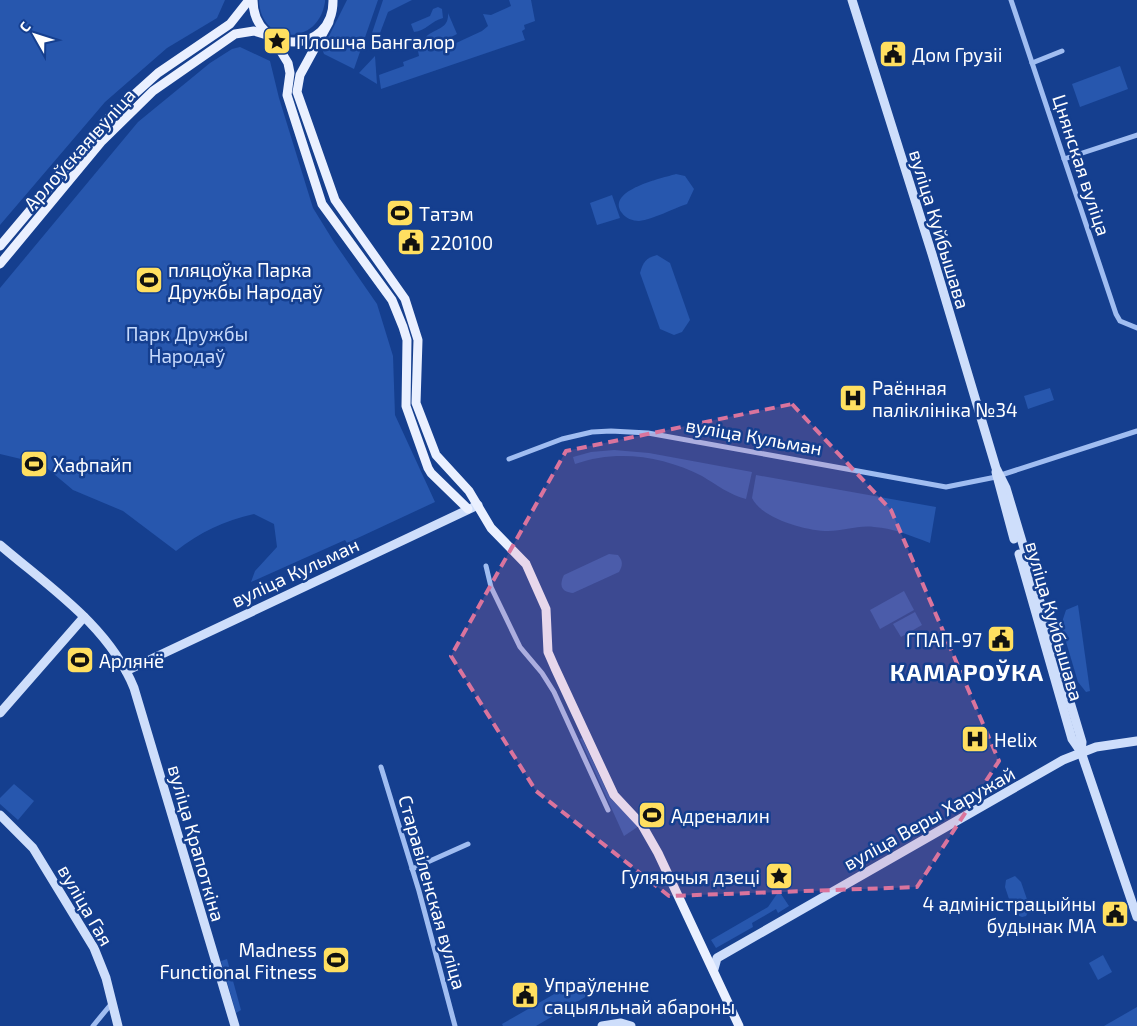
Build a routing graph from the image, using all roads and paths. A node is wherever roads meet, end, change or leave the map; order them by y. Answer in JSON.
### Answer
{"nodes":[{"id":1,"x":249,"y":0,"type":"edge"},
{"id":2,"x":253,"y":0,"type":"edge"},
{"id":3,"x":338,"y":0,"type":"edge"},
{"id":4,"x":852,"y":0,"type":"edge"},
{"id":5,"x":1011,"y":0,"type":"edge"},
{"id":6,"x":333,"y":4,"type":"edge"},
{"id":7,"x":329,"y":22,"type":"junction"},
{"id":8,"x":271,"y":36,"type":"junction"},
{"id":9,"x":1062,"y":51,"type":"dead end"},
{"id":10,"x":1032,"y":62,"type":"junction"},
{"id":11,"x":1137,"y":135,"type":"edge"},
{"id":12,"x":1064,"y":159,"type":"junction"},
{"id":13,"x":0,"y":246,"type":"edge"},
{"id":14,"x":0,"y":264,"type":"edge"},
{"id":15,"x":1137,"y":328,"type":"edge"},
{"id":16,"x":1137,"y":431,"type":"edge"},
{"id":17,"x":509,"y":459,"type":"dead end"},
{"id":18,"x":998,"y":473,"type":"junction"},
{"id":19,"x":478,"y":505,"type":"junction"},
{"id":20,"x":468,"y":510,"type":"junction"},
{"id":21,"x":0,"y":545,"type":"edge"},
{"id":22,"x":486,"y":566,"type":"dead end"},
{"id":23,"x":84,"y":616,"type":"junction"},
{"id":24,"x":126,"y":671,"type":"junction"},
{"id":25,"x":0,"y":713,"type":"edge"},
{"id":26,"x":1137,"y":741,"type":"edge"},
{"id":27,"x":1081,"y":752,"type":"junction"},
{"id":28,"x":381,"y":767,"type":"dead end"},
{"id":29,"x":608,"y":810,"type":"dead end"},
{"id":30,"x":0,"y":814,"type":"edge"},
{"id":31,"x":468,"y":844,"type":"dead end"},
{"id":32,"x":412,"y":869,"type":"junction"},
{"id":33,"x":1137,"y":916,"type":"edge"},
{"id":34,"x":770,"y":926,"type":"junction"},
{"id":35,"x":707,"y":953,"type":"junction"},
{"id":36,"x":714,"y":969,"type":"junction"},
{"id":37,"x":112,"y":1003,"type":"junction"},
{"id":38,"x":93,"y":1026,"type":"edge"},
{"id":39,"x":118,"y":1026,"type":"edge"},
{"id":40,"x":235,"y":1026,"type":"edge"},
{"id":41,"x":455,"y":1026,"type":"edge"},
{"id":42,"x":602,"y":1026,"type":"edge"},
{"id":43,"x":630,"y":1026,"type":"edge"},
{"id":44,"x":739,"y":1026,"type":"edge"}],
"edges":[{"from":1,"to":13,"type":"main road","name":"Арлоўская вуліца"},
{"from":2,"to":8,"type":"main road"},
{"from":3,"to":6,"type":"main road"},
{"from":4,"to":18,"type":"main road","name":"вуліца Куйбышава"},
{"from":5,"to":10,"type":"street","name":"Цнянская вуліца"},
{"from":6,"to":7,"type":"main road"},
{"from":7,"to":8,"type":"main road","name":"Арлоўская вуліца"},
{"from":7,"to":19,"type":"main road"},
{"from":8,"to":14,"type":"main road","name":"Арлоўская вуліца"},
{"from":8,"to":20,"type":"main road"},
{"from":9,"to":10,"type":"street"},
{"from":10,"to":12,"type":"street","name":"Цнянская вуліца"},
{"from":11,"to":12,"type":"street"},
{"from":12,"to":15,"type":"street","name":"Цнянская вуліца"},
{"from":16,"to":18,"type":"street","name":"вуліца Кульман"},
{"from":17,"to":18,"type":"street","name":"вуліца Кульман"},
{"from":18,"to":27,"type":"main road","name":"вуліца Куйбышава"},
{"from":19,"to":20,"type":"main road","name":"вуліца Кульман"},
{"from":19,"to":35,"type":"main road"},
{"from":20,"to":24,"type":"main road","name":"вуліца Кульман"},
{"from":21,"to":23,"type":"main road","name":"вуліца Крапоткіна"},
{"from":22,"to":29,"type":"street"},
{"from":23,"to":24,"type":"main road","name":"вуліца Крапоткіна"},
{"from":23,"to":25,"type":"main road"},
{"from":24,"to":40,"type":"main road","name":"вуліца Крапоткіна"},
{"from":26,"to":27,"type":"main road","name":"вуліца Веры Харужай"},
{"from":27,"to":33,"type":"main road","name":"вуліца Куйбышава"},
{"from":27,"to":34,"type":"main road","name":"вуліца Веры Харужай"},
{"from":28,"to":32,"type":"street","name":"Старавіленская вуліца"},
{"from":30,"to":37,"type":"main road","name":"вуліца Гая"},
{"from":31,"to":32,"type":"street"},
{"from":32,"to":41,"type":"street","name":"Старавіленская вуліца"},
{"from":34,"to":35,"type":"main road","name":"вуліца Веры Харужай"},
{"from":34,"to":36,"type":"main road","name":"вуліца Веры Харужай"},
{"from":35,"to":36,"type":"main road"},
{"from":36,"to":44,"type":"main road"},
{"from":37,"to":38,"type":"street"},
{"from":37,"to":39,"type":"main road","name":"вуліца Гая"},
{"from":42,"to":43,"type":"main road"}]}
